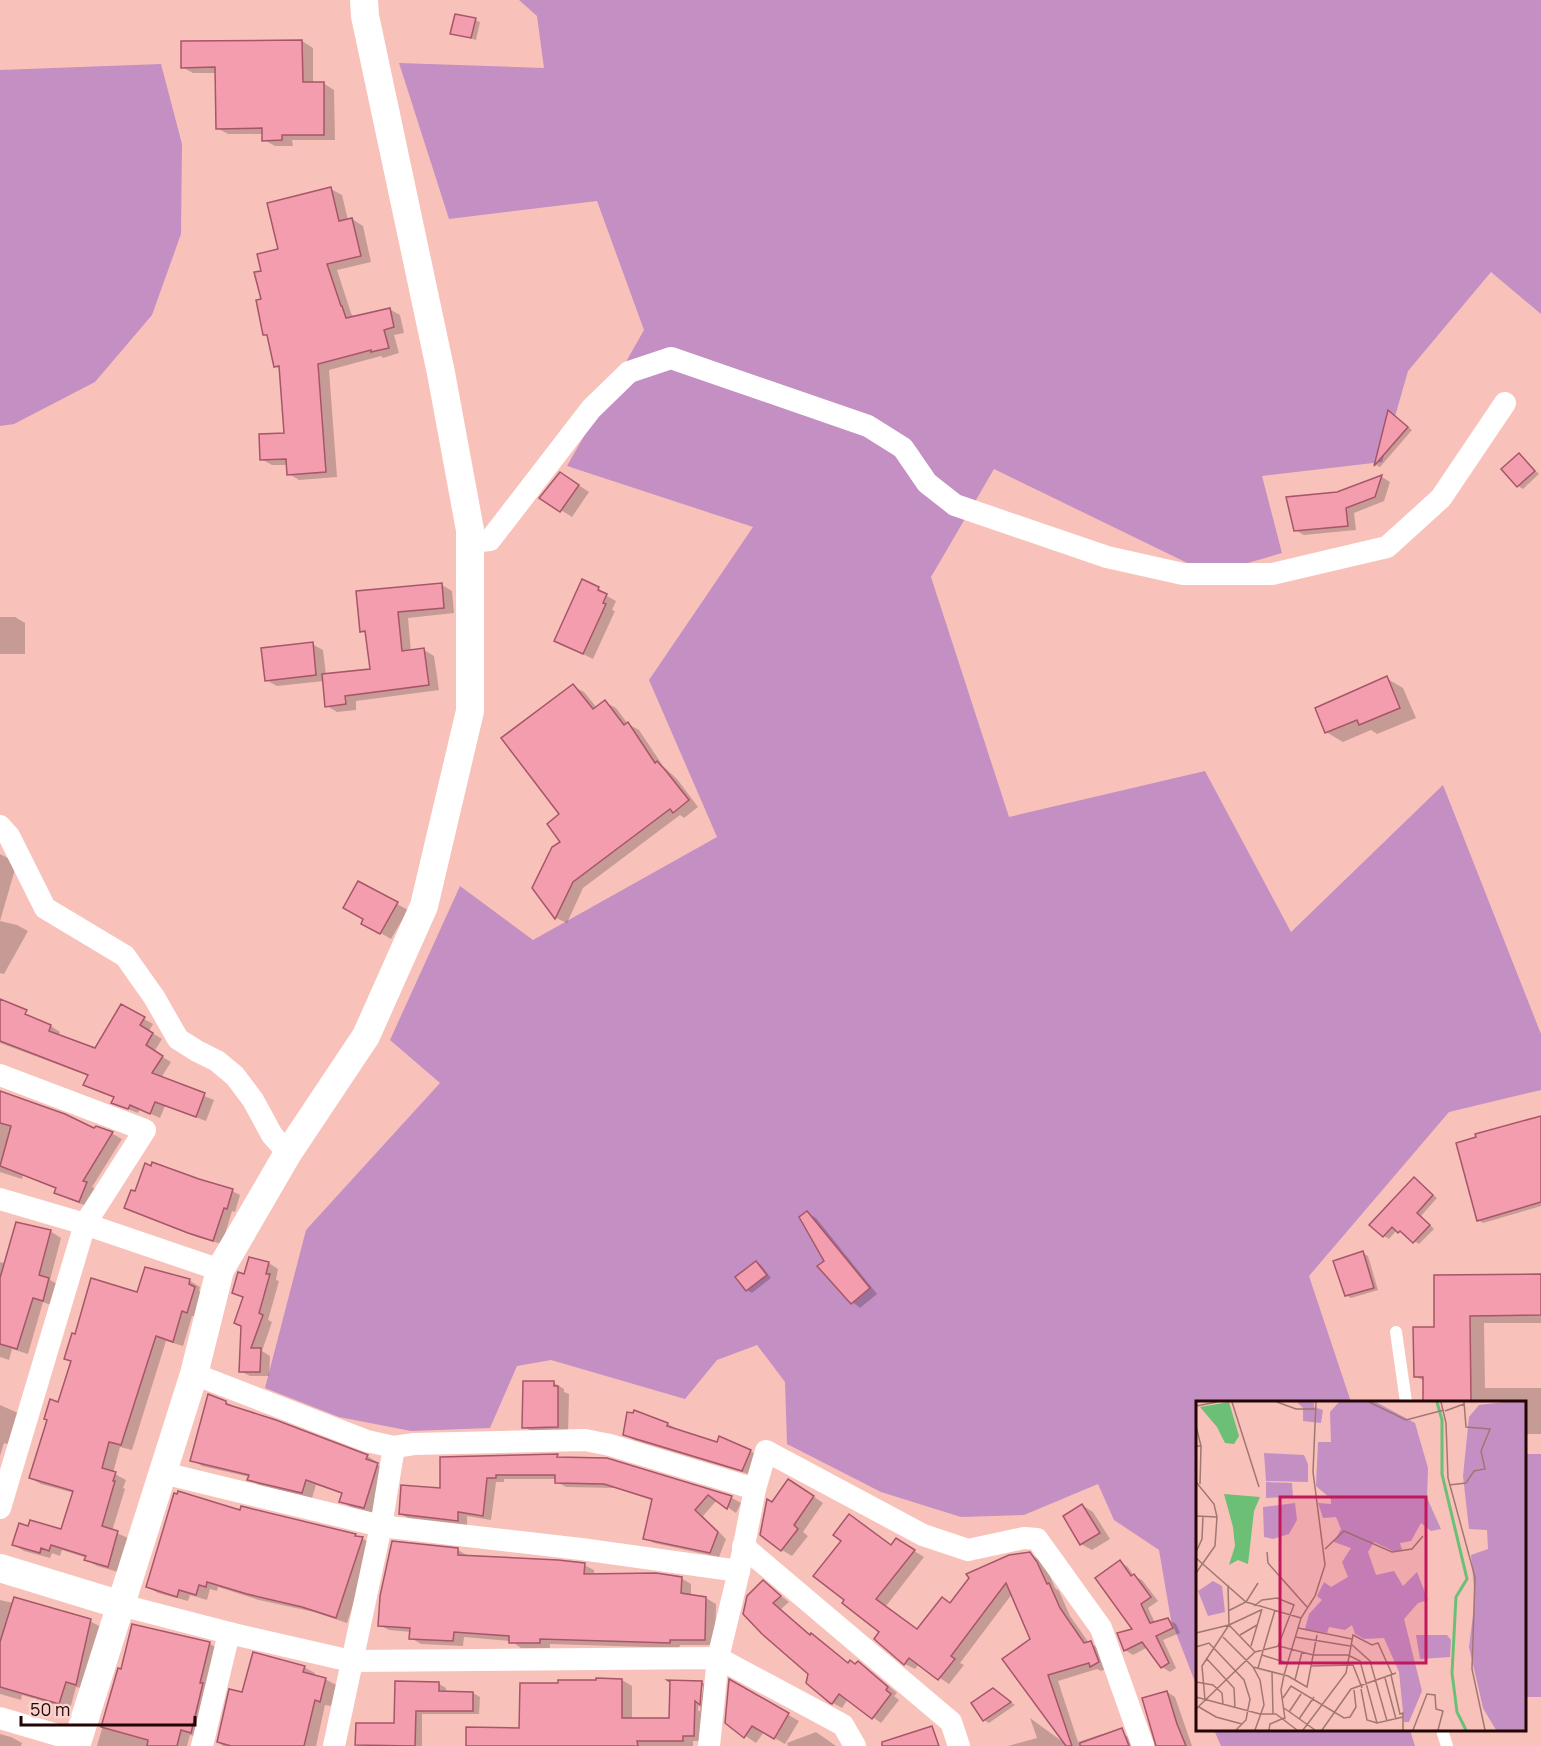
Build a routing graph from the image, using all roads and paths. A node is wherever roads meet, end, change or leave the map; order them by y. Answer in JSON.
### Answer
{"nodes":[{"id":1,"x":364,"y":0,"type":"edge"},
{"id":2,"x":1505,"y":402,"type":"dead end"},
{"id":3,"x":470,"y":542,"type":"junction"},
{"id":4,"x":0,"y":826,"type":"edge"},
{"id":5,"x":0,"y":1074,"type":"edge"},
{"id":6,"x":288,"y":1153,"type":"junction"},
{"id":7,"x":0,"y":1199,"type":"edge"},
{"id":8,"x":85,"y":1224,"type":"junction"},
{"id":9,"x":220,"y":1270,"type":"junction"},
{"id":10,"x":1396,"y":1332,"type":"dead end"},
{"id":11,"x":194,"y":1374,"type":"junction"},
{"id":12,"x":1406,"y":1401,"type":"edge"},
{"id":13,"x":394,"y":1447,"type":"junction"},
{"id":14,"x":163,"y":1473,"type":"junction"},
{"id":15,"x":755,"y":1489,"type":"junction"},
{"id":16,"x":0,"y":1508,"type":"edge"},
{"id":17,"x":381,"y":1526,"type":"junction"},
{"id":18,"x":743,"y":1546,"type":"junction"},
{"id":19,"x":0,"y":1568,"type":"edge"},
{"id":20,"x":739,"y":1571,"type":"junction"},
{"id":21,"x":121,"y":1605,"type":"junction"},
{"id":22,"x":229,"y":1633,"type":"junction"},
{"id":23,"x":718,"y":1658,"type":"junction"},
{"id":24,"x":351,"y":1661,"type":"junction"},
{"id":25,"x":0,"y":1718,"type":"edge"},
{"id":26,"x":1442,"y":1731,"type":"edge"},
{"id":27,"x":77,"y":1744,"type":"edge"},
{"id":28,"x":711,"y":1745,"type":"edge"},
{"id":29,"x":202,"y":1746,"type":"edge"},
{"id":30,"x":334,"y":1746,"type":"edge"},
{"id":31,"x":855,"y":1746,"type":"edge"},
{"id":32,"x":959,"y":1746,"type":"edge"},
{"id":33,"x":1143,"y":1746,"type":"edge"},
{"id":34,"x":1448,"y":1746,"type":"edge"}],
"edges":[{"from":1,"to":3,"type":"street"},
{"from":2,"to":3,"type":"street"},
{"from":3,"to":6,"type":"street"},
{"from":4,"to":6,"type":"street"},
{"from":5,"to":8,"type":"street"},
{"from":6,"to":9,"type":"street"},
{"from":7,"to":8,"type":"street"},
{"from":8,"to":9,"type":"street"},
{"from":8,"to":16,"type":"street"},
{"from":9,"to":11,"type":"street"},
{"from":10,"to":12,"type":"lane"},
{"from":11,"to":13,"type":"street"},
{"from":11,"to":14,"type":"street"},
{"from":13,"to":15,"type":"street"},
{"from":13,"to":17,"type":"street"},
{"from":14,"to":17,"type":"street"},
{"from":14,"to":21,"type":"street"},
{"from":15,"to":18,"type":"street"},
{"from":15,"to":33,"type":"street"},
{"from":17,"to":20,"type":"street"},
{"from":17,"to":24,"type":"street"},
{"from":18,"to":20,"type":"street"},
{"from":18,"to":32,"type":"street"},
{"from":19,"to":21,"type":"street"},
{"from":20,"to":23,"type":"street"},
{"from":21,"to":22,"type":"street"},
{"from":21,"to":27,"type":"street"},
{"from":22,"to":24,"type":"street"},
{"from":22,"to":29,"type":"street"},
{"from":23,"to":24,"type":"street"},
{"from":23,"to":28,"type":"street"},
{"from":23,"to":31,"type":"street"},
{"from":24,"to":30,"type":"street"},
{"from":25,"to":27,"type":"street"},
{"from":26,"to":34,"type":"lane"}]}
